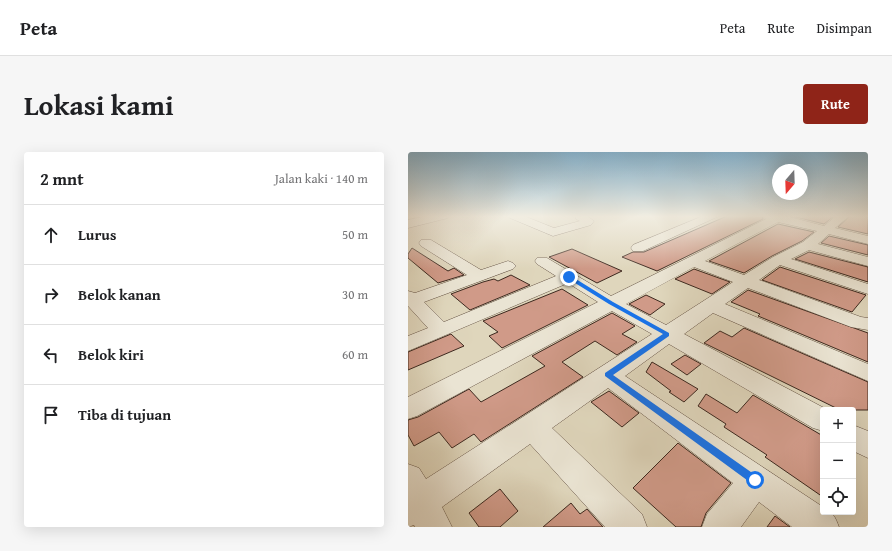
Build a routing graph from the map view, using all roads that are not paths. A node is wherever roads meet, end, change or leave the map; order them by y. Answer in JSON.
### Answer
{"nodes":[{"id":1,"x":672,"y":234,"type":"edge"},
{"id":2,"x":736,"y":234,"type":"edge"},
{"id":3,"x":808,"y":234,"type":"edge"},
{"id":4,"x":822,"y":234,"type":"edge"},
{"id":5,"x":669,"y":235,"type":"junction"},
{"id":6,"x":817,"y":238,"type":"junction"},
{"id":7,"x":868,"y":240,"type":"edge"},
{"id":8,"x":426,"y":243,"type":"dead end"},
{"id":9,"x":638,"y":248,"type":"dead end"},
{"id":10,"x":697,"y":250,"type":"junction"},
{"id":11,"x":778,"y":260,"type":"junction"},
{"id":12,"x":542,"y":261,"type":"dead end"},
{"id":13,"x":868,"y":262,"type":"edge"},
{"id":14,"x":508,"y":266,"type":"dead end"},
{"id":15,"x":480,"y":276,"type":"junction"},
{"id":16,"x":569,"y":277,"type":"junction"},
{"id":17,"x":746,"y":281,"type":"junction"},
{"id":18,"x":868,"y":289,"type":"edge"},
{"id":19,"x":410,"y":298,"type":"edge"},
{"id":20,"x":611,"y":303,"type":"junction"},
{"id":21,"x":710,"y":305,"type":"junction"},
{"id":22,"x":868,"y":324,"type":"edge"},
{"id":23,"x":441,"y":330,"type":"junction"},
{"id":24,"x":667,"y":334,"type":"junction"},
{"id":25,"x":408,"y":344,"type":"edge"},
{"id":26,"x":868,"y":373,"type":"edge"},
{"id":27,"x":607,"y":375,"type":"junction"},
{"id":28,"x":408,"y":409,"type":"edge"},
{"id":29,"x":820,"y":418,"type":"edge"},
{"id":30,"x":531,"y":426,"type":"junction"},
{"id":31,"x":856,"y":439,"type":"edge"},
{"id":32,"x":868,"y":445,"type":"edge"},
{"id":33,"x":755,"y":480,"type":"junction"},
{"id":34,"x":418,"y":504,"type":"edge"},
{"id":35,"x":629,"y":527,"type":"edge"},
{"id":36,"x":720,"y":527,"type":"edge"},
{"id":37,"x":821,"y":527,"type":"edge"}],
"edges":[{"from":1,"to":5,"type":"street"},
{"from":2,"to":10,"type":"street"},
{"from":3,"to":6,"type":"street"},
{"from":4,"to":6,"type":"street"},
{"from":5,"to":9,"type":"street"},
{"from":5,"to":10,"type":"street"},
{"from":6,"to":7,"type":"street"},
{"from":6,"to":11,"type":"street"},
{"from":6,"to":13,"type":"street"},
{"from":8,"to":15,"type":"street"},
{"from":10,"to":17,"type":"street"},
{"from":10,"to":20,"type":"street"},
{"from":11,"to":17,"type":"street"},
{"from":11,"to":18,"type":"street"},
{"from":12,"to":16,"type":"street"},
{"from":14,"to":15,"type":"street"},
{"from":15,"to":19,"type":"street"},
{"from":16,"to":20,"type":"street"},
{"from":16,"to":23,"type":"street"},
{"from":17,"to":21,"type":"street"},
{"from":17,"to":22,"type":"street"},
{"from":19,"to":23,"type":"street"},
{"from":20,"to":24,"type":"street"},
{"from":20,"to":28,"type":"street"},
{"from":21,"to":24,"type":"street"},
{"from":21,"to":26,"type":"street"},
{"from":23,"to":25,"type":"street"},
{"from":24,"to":27,"type":"street"},
{"from":24,"to":29,"type":"street"},
{"from":27,"to":30,"type":"street"},
{"from":27,"to":33,"type":"street"},
{"from":30,"to":34,"type":"street"},
{"from":30,"to":35,"type":"street"},
{"from":31,"to":32,"type":"street"},
{"from":33,"to":36,"type":"street"},
{"from":33,"to":37,"type":"street"}]}
